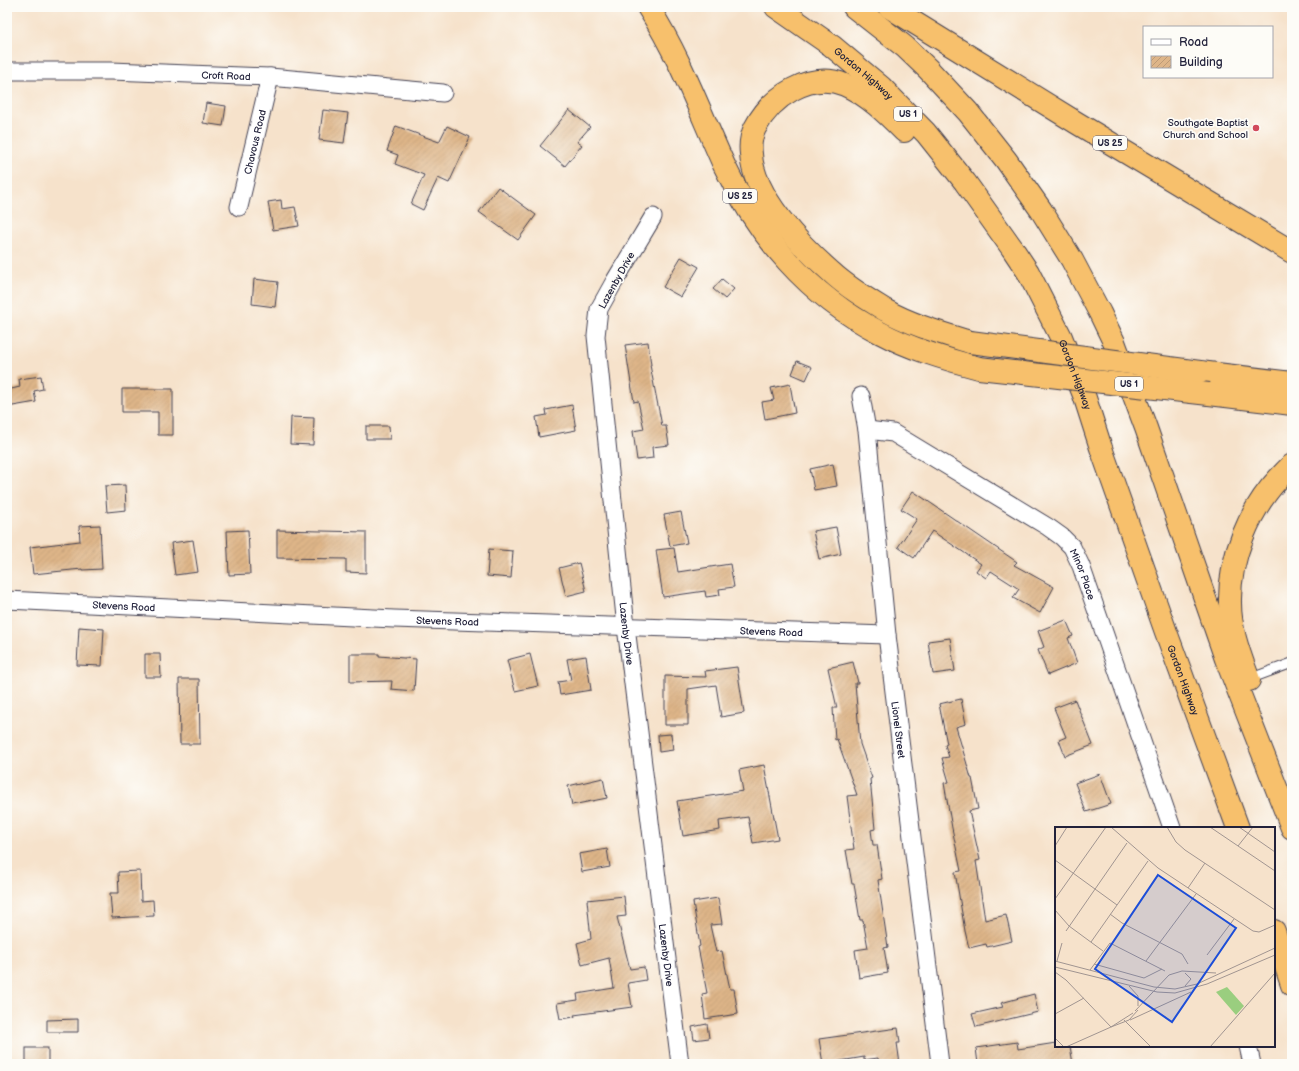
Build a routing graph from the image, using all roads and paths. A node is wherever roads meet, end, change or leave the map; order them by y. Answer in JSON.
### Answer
{"nodes":[{"id":1,"x":648,"y":7,"type":"edge"},
{"id":2,"x":776,"y":7,"type":"edge"},
{"id":3,"x":854,"y":7,"type":"edge"},
{"id":4,"x":889,"y":7,"type":"edge"},
{"id":5,"x":897,"y":7,"type":"edge"},
{"id":6,"x":916,"y":24,"type":"junction"},
{"id":7,"x":7,"y":71,"type":"edge"},
{"id":8,"x":270,"y":77,"type":"junction"},
{"id":9,"x":443,"y":93,"type":"dead end"},
{"id":10,"x":239,"y":207,"type":"dead end"},
{"id":11,"x":653,"y":217,"type":"dead end"},
{"id":12,"x":1012,"y":248,"type":"junction"},
{"id":13,"x":1292,"y":252,"type":"edge"},
{"id":14,"x":1292,"y":383,"type":"edge"},
{"id":15,"x":861,"y":396,"type":"dead end"},
{"id":16,"x":1292,"y":404,"type":"edge"},
{"id":17,"x":866,"y":430,"type":"junction"},
{"id":18,"x":1292,"y":465,"type":"edge"},
{"id":19,"x":7,"y":600,"type":"edge"},
{"id":20,"x":626,"y":627,"type":"junction"},
{"id":21,"x":888,"y":634,"type":"junction"},
{"id":22,"x":1292,"y":663,"type":"edge"},
{"id":23,"x":1249,"y":679,"type":"junction"},
{"id":24,"x":1292,"y":791,"type":"edge"},
{"id":25,"x":1172,"y":827,"type":"edge"},
{"id":26,"x":1238,"y":827,"type":"edge"},
{"id":27,"x":1292,"y":828,"type":"edge"},
{"id":28,"x":1275,"y":934,"type":"edge"},
{"id":29,"x":1292,"y":985,"type":"edge"},
{"id":30,"x":1248,"y":1047,"type":"edge"},
{"id":31,"x":680,"y":1064,"type":"edge"},
{"id":32,"x":940,"y":1064,"type":"edge"},
{"id":33,"x":1252,"y":1064,"type":"edge"}],
"edges":[{"from":1,"to":16,"type":"highway","number":"US 25","bridge":true},
{"from":2,"to":12,"type":"highway","name":"Gordon Highway","number":"US 1"},
{"from":3,"to":27,"type":"highway","number":"US 1"},
{"from":4,"to":6,"type":"highway","number":"US 25"},
{"from":5,"to":6,"type":"highway"},
{"from":6,"to":13,"type":"highway","number":"US 25"},
{"from":7,"to":8,"type":"street","name":"Croft Road"},
{"from":8,"to":9,"type":"street","name":"Croft Road"},
{"from":8,"to":10,"type":"street","name":"Chavous Road"},
{"from":11,"to":20,"type":"street","name":"Lazenby Drive"},
{"from":12,"to":14,"type":"highway","bridge":true},
{"from":12,"to":26,"type":"highway","name":"Gordon Highway","number":"US 1"},
{"from":15,"to":17,"type":"street","name":"Lionel Street"},
{"from":17,"to":21,"type":"street","name":"Lionel Street"},
{"from":17,"to":25,"type":"street","name":"Minor Place"},
{"from":18,"to":23,"type":"highway"},
{"from":19,"to":20,"type":"street","name":"Stevens Road"},
{"from":20,"to":21,"type":"street","name":"Stevens Road"},
{"from":20,"to":31,"type":"street","name":"Lazenby Drive"},
{"from":21,"to":32,"type":"street","name":"Lionel Street"},
{"from":22,"to":23,"type":"lane"},
{"from":23,"to":24,"type":"highway"},
{"from":28,"to":29,"type":"highway"},
{"from":30,"to":33,"type":"street"}]}
